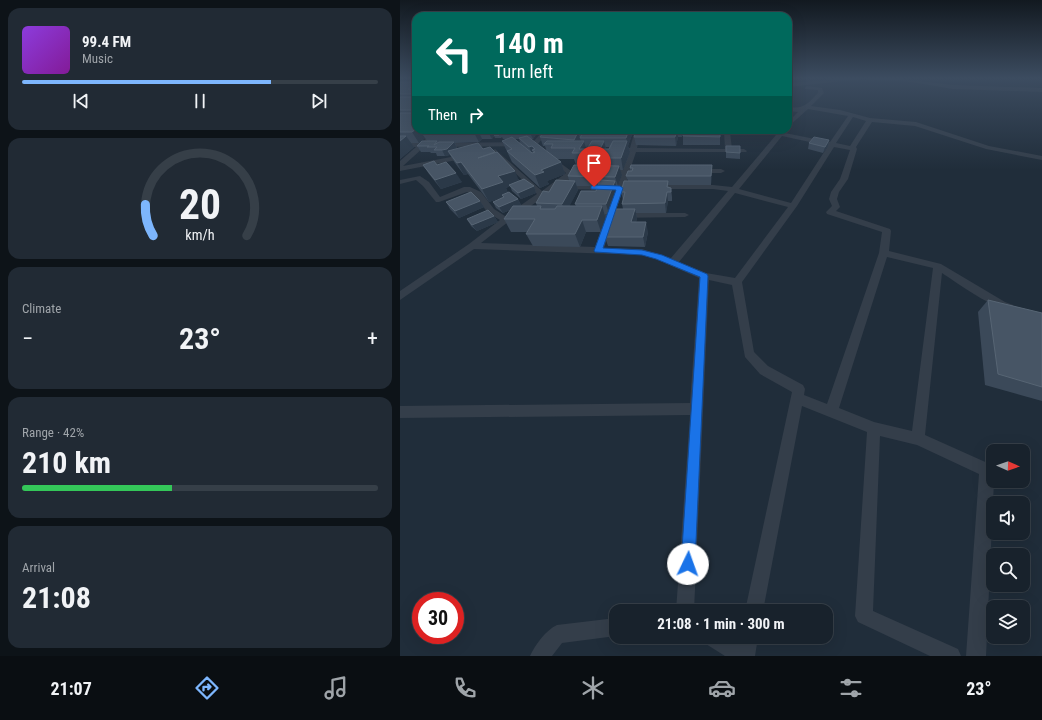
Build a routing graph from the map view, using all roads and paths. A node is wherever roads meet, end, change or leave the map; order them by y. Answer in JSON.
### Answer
{"nodes":[{"id":1,"x":792,"y":109,"type":"edge"},
{"id":2,"x":803,"y":109,"type":"edge"},
{"id":3,"x":805,"y":109,"type":"edge"},
{"id":4,"x":816,"y":109,"type":"edge"},
{"id":5,"x":850,"y":115,"type":"junction"},
{"id":6,"x":870,"y":120,"type":"junction"},
{"id":7,"x":792,"y":121,"type":"edge"},
{"id":8,"x":435,"y":134,"type":"edge"},
{"id":9,"x":543,"y":134,"type":"edge"},
{"id":10,"x":637,"y":134,"type":"edge"},
{"id":11,"x":726,"y":134,"type":"edge"},
{"id":12,"x":780,"y":134,"type":"edge"},
{"id":13,"x":790,"y":134,"type":"edge"},
{"id":14,"x":535,"y":144,"type":"junction"},
{"id":15,"x":832,"y":145,"type":"junction"},
{"id":16,"x":400,"y":146,"type":"edge"},
{"id":17,"x":422,"y":146,"type":"junction"},
{"id":18,"x":477,"y":146,"type":"junction"},
{"id":19,"x":522,"y":146,"type":"junction"},
{"id":20,"x":854,"y":149,"type":"junction"},
{"id":21,"x":603,"y":150,"type":"edge"},
{"id":22,"x":744,"y":150,"type":"dead end"},
{"id":23,"x":633,"y":151,"type":"junction"},
{"id":24,"x":492,"y":152,"type":"junction"},
{"id":25,"x":473,"y":155,"type":"edge"},
{"id":26,"x":1042,"y":158,"type":"edge"},
{"id":27,"x":723,"y":159,"type":"junction"},
{"id":28,"x":447,"y":161,"type":"junction"},
{"id":29,"x":400,"y":165,"type":"edge"},
{"id":30,"x":400,"y":169,"type":"edge"},
{"id":31,"x":434,"y":170,"type":"edge"},
{"id":32,"x":596,"y":171,"type":"edge"},
{"id":33,"x":689,"y":171,"type":"edge"},
{"id":34,"x":625,"y":172,"type":"junction"},
{"id":35,"x":649,"y":172,"type":"edge"},
{"id":36,"x":400,"y":182,"type":"edge"},
{"id":37,"x":554,"y":186,"type":"junction"},
{"id":38,"x":713,"y":187,"type":"junction"},
{"id":39,"x":620,"y":188,"type":"junction"},
{"id":40,"x":734,"y":190,"type":"junction"},
{"id":41,"x":542,"y":196,"type":"junction"},
{"id":42,"x":793,"y":206,"type":"junction"},
{"id":43,"x":685,"y":215,"type":"dead end"},
{"id":44,"x":529,"y":216,"type":"edge"},
{"id":45,"x":585,"y":216,"type":"edge"},
{"id":46,"x":610,"y":216,"type":"junction"},
{"id":47,"x":505,"y":220,"type":"junction"},
{"id":48,"x":472,"y":246,"type":"junction"},
{"id":49,"x":598,"y":251,"type":"junction"},
{"id":50,"x":884,"y":253,"type":"junction"},
{"id":51,"x":673,"y":262,"type":"junction"},
{"id":52,"x":938,"y":266,"type":"junction"},
{"id":53,"x":704,"y":276,"type":"junction"},
{"id":54,"x":737,"y":282,"type":"junction"},
{"id":55,"x":400,"y":296,"type":"edge"},
{"id":56,"x":1015,"y":310,"type":"edge"},
{"id":57,"x":797,"y":398,"type":"junction"},
{"id":58,"x":696,"y":409,"type":"junction"},
{"id":59,"x":400,"y":412,"type":"edge"},
{"id":60,"x":831,"y":412,"type":"junction"},
{"id":61,"x":874,"y":428,"type":"junction"},
{"id":62,"x":918,"y":439,"type":"junction"},
{"id":63,"x":685,"y":604,"type":"edge"},
{"id":64,"x":755,"y":604,"type":"edge"},
{"id":65,"x":609,"y":628,"type":"edge"},
{"id":66,"x":723,"y":644,"type":"edge"},
{"id":67,"x":748,"y":644,"type":"edge"},
{"id":68,"x":540,"y":656,"type":"edge"},
{"id":69,"x":741,"y":656,"type":"edge"},
{"id":70,"x":745,"y":656,"type":"edge"},
{"id":71,"x":951,"y":656,"type":"edge"},
{"id":72,"x":976,"y":656,"type":"edge"}],
"edges":[{"from":1,"to":2,"type":"street"},
{"from":3,"to":7,"type":"street"},
{"from":4,"to":5,"type":"street"},
{"from":5,"to":6,"type":"street"},
{"from":5,"to":15,"type":"street"},
{"from":6,"to":20,"type":"street"},
{"from":6,"to":26,"type":"street"},
{"from":8,"to":17,"type":"street"},
{"from":9,"to":14,"type":"street"},
{"from":10,"to":23,"type":"street"},
{"from":11,"to":27,"type":"street"},
{"from":12,"to":40,"type":"street"},
{"from":13,"to":15,"type":"street"},
{"from":14,"to":19,"type":"street"},
{"from":14,"to":37,"type":"street"},
{"from":15,"to":20,"type":"street"},
{"from":15,"to":42,"type":"street"},
{"from":16,"to":17,"type":"street"},
{"from":17,"to":18,"type":"street"},
{"from":17,"to":29,"type":"street"},
{"from":18,"to":19,"type":"street"},
{"from":18,"to":24,"type":"street"},
{"from":19,"to":24,"type":"street"},
{"from":20,"to":50,"type":"street"},
{"from":21,"to":23,"type":"street"},
{"from":22,"to":27,"type":"street"},
{"from":23,"to":27,"type":"street"},
{"from":23,"to":34,"type":"street"},
{"from":24,"to":41,"type":"street"},
{"from":25,"to":28,"type":"street"},
{"from":27,"to":33,"type":"street"},
{"from":27,"to":38,"type":"street"},
{"from":28,"to":30,"type":"street"},
{"from":28,"to":31,"type":"street"},
{"from":32,"to":34,"type":"street"},
{"from":34,"to":35,"type":"street"},
{"from":34,"to":39,"type":"street"},
{"from":36,"to":47,"type":"street"},
{"from":37,"to":39,"type":"street"},
{"from":37,"to":41,"type":"street"},
{"from":38,"to":39,"type":"street"},
{"from":38,"to":40,"type":"street"},
{"from":39,"to":46,"type":"street"},
{"from":40,"to":42,"type":"street"},
{"from":40,"to":51,"type":"street"},
{"from":41,"to":47,"type":"street"},
{"from":42,"to":54,"type":"street"},
{"from":43,"to":46,"type":"street"},
{"from":44,"to":47,"type":"street"},
{"from":45,"to":46,"type":"street"},
{"from":46,"to":49,"type":"street"},
{"from":47,"to":48,"type":"street"},
{"from":48,"to":49,"type":"street"},
{"from":48,"to":55,"type":"street"},
{"from":49,"to":51,"type":"street"},
{"from":50,"to":52,"type":"street"},
{"from":50,"to":60,"type":"street"},
{"from":51,"to":53,"type":"street"},
{"from":52,"to":56,"type":"street"},
{"from":52,"to":62,"type":"street"},
{"from":53,"to":54,"type":"street"},
{"from":53,"to":58,"type":"street"},
{"from":54,"to":57,"type":"street"},
{"from":57,"to":60,"type":"street"},
{"from":57,"to":64,"type":"street"},
{"from":58,"to":59,"type":"street"},
{"from":58,"to":63,"type":"street"},
{"from":60,"to":61,"type":"street"},
{"from":61,"to":62,"type":"street"},
{"from":61,"to":71,"type":"street"},
{"from":62,"to":72,"type":"street"},
{"from":65,"to":68,"type":"street"},
{"from":66,"to":69,"type":"street"},
{"from":67,"to":70,"type":"street"}]}
